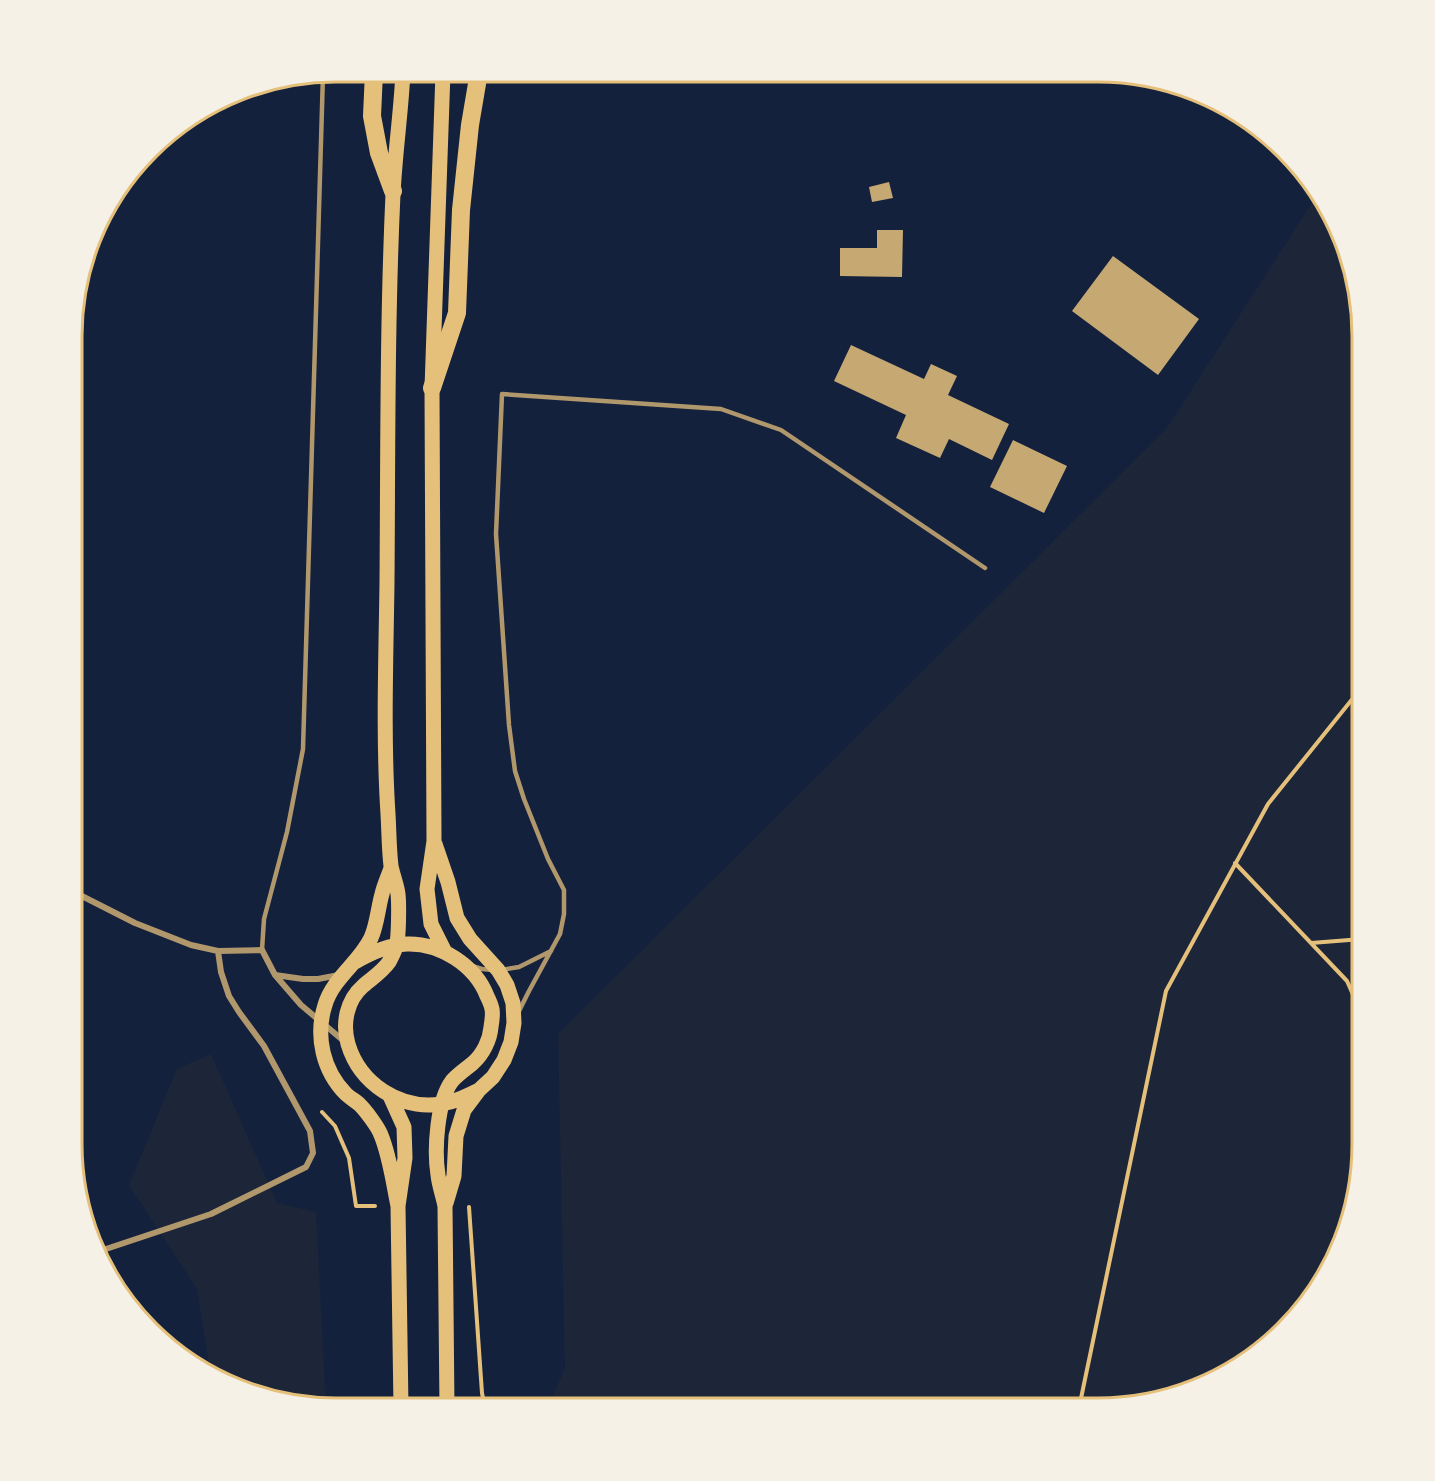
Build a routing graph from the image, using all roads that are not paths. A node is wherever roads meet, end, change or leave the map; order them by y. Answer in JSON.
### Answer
{"nodes":[{"id":1,"x":374,"y":82,"type":"edge"},
{"id":2,"x":403,"y":82,"type":"edge"},
{"id":3,"x":443,"y":82,"type":"edge"},
{"id":4,"x":477,"y":82,"type":"edge"},
{"id":5,"x":323,"y":83,"type":"edge"},
{"id":6,"x":393,"y":191,"type":"junction"},
{"id":7,"x":432,"y":388,"type":"junction"},
{"id":8,"x":985,"y":568,"type":"dead end"},
{"id":9,"x":434,"y":841,"type":"junction"},
{"id":10,"x":391,"y":868,"type":"junction"},
{"id":11,"x":82,"y":896,"type":"edge"},
{"id":12,"x":397,"y":945,"type":"junction"},
{"id":13,"x":262,"y":950,"type":"junction"},
{"id":14,"x":218,"y":951,"type":"junction"},
{"id":15,"x":551,"y":951,"type":"junction"},
{"id":16,"x":445,"y":952,"type":"junction"},
{"id":17,"x":356,"y":962,"type":"junction"},
{"id":18,"x":461,"y":962,"type":"junction"},
{"id":19,"x":498,"y":970,"type":"junction"},
{"id":20,"x":342,"y":974,"type":"junction"},
{"id":21,"x":275,"y":975,"type":"junction"},
{"id":22,"x":321,"y":1023,"type":"junction"},
{"id":23,"x":514,"y":1023,"type":"junction"},
{"id":24,"x":348,"y":1044,"type":"junction"},
{"id":25,"x":479,"y":1090,"type":"junction"},
{"id":26,"x":390,"y":1096,"type":"junction"},
{"id":27,"x":442,"y":1104,"type":"junction"},
{"id":28,"x":398,"y":1206,"type":"junction"},
{"id":29,"x":445,"y":1206,"type":"junction"},
{"id":30,"x":105,"y":1249,"type":"edge"},
{"id":31,"x":401,"y":1398,"type":"edge"},
{"id":32,"x":447,"y":1398,"type":"edge"}],
"edges":[{"from":1,"to":6,"type":"highway"},
{"from":2,"to":6,"type":"main road"},
{"from":3,"to":7,"type":"main road"},
{"from":4,"to":7,"type":"highway"},
{"from":5,"to":13,"type":"lane"},
{"from":6,"to":10,"type":"main road"},
{"from":7,"to":9,"type":"main road"},
{"from":8,"to":15,"type":"lane"},
{"from":9,"to":16,"type":"main road"},
{"from":9,"to":19,"type":"main road"},
{"from":10,"to":12,"type":"main road"},
{"from":10,"to":17,"type":"main road"},
{"from":11,"to":14,"type":"street"},
{"from":12,"to":16,"type":"main road"},
{"from":12,"to":17,"type":"main road"},
{"from":12,"to":24,"type":"main road"},
{"from":13,"to":14,"type":"street"},
{"from":13,"to":21,"type":"street"},
{"from":14,"to":30,"type":"street"},
{"from":15,"to":19,"type":"lane"},
{"from":15,"to":23,"type":"lane"},
{"from":16,"to":18,"type":"main road"},
{"from":17,"to":20,"type":"main road"},
{"from":18,"to":19,"type":"lane"},
{"from":18,"to":27,"type":"main road"},
{"from":19,"to":23,"type":"main road"},
{"from":20,"to":21,"type":"street"},
{"from":20,"to":22,"type":"main road"},
{"from":21,"to":22,"type":"street"},
{"from":22,"to":24,"type":"street"},
{"from":22,"to":28,"type":"main road"},
{"from":23,"to":25,"type":"main road"},
{"from":24,"to":26,"type":"main road"},
{"from":25,"to":27,"type":"main road"},
{"from":25,"to":29,"type":"main road"},
{"from":26,"to":27,"type":"main road"},
{"from":26,"to":28,"type":"main road"},
{"from":27,"to":29,"type":"main road"},
{"from":28,"to":31,"type":"main road"},
{"from":29,"to":32,"type":"main road"}]}
